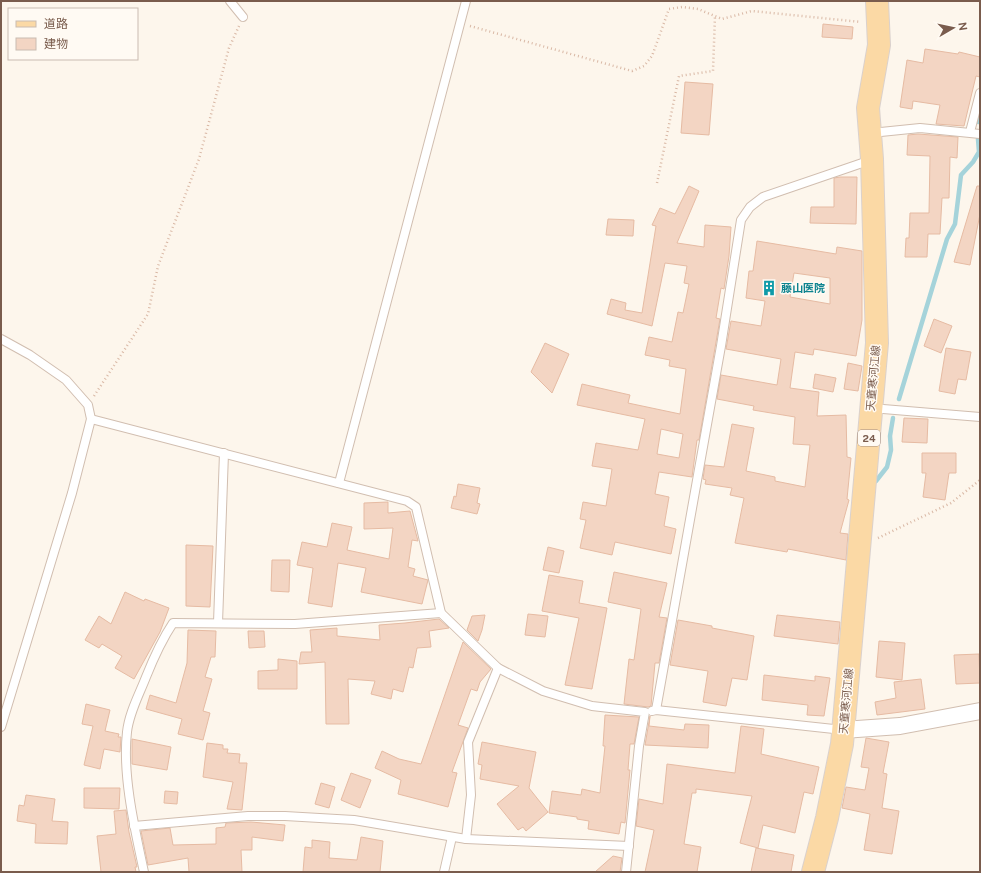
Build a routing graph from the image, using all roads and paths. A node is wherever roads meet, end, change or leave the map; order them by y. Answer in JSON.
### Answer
{"nodes":[{"id":1,"x":230,"y":1,"type":"edge"},
{"id":2,"x":466,"y":1,"type":"edge"},
{"id":3,"x":878,"y":1,"type":"edge"},
{"id":4,"x":716,"y":16,"type":"junction"},
{"id":5,"x":243,"y":17,"type":"joint"},
{"id":6,"x":460,"y":24,"type":"junction"},
{"id":7,"x":878,"y":24,"type":"junction"},
{"id":8,"x":980,"y":93,"type":"edge"},
{"id":9,"x":970,"y":132,"type":"junction"},
{"id":10,"x":870,"y":133,"type":"junction"},
{"id":11,"x":980,"y":134,"type":"edge"},
{"id":12,"x":872,"y":159,"type":"junction"},
{"id":13,"x":657,"y":183,"type":"dead end"},
{"id":14,"x":1,"y":339,"type":"edge"},
{"id":15,"x":88,"y":405,"type":"junction"},
{"id":16,"x":871,"y":408,"type":"junction"},
{"id":17,"x":980,"y":417,"type":"edge"},
{"id":18,"x":91,"y":419,"type":"junction"},
{"id":19,"x":224,"y":453,"type":"junction"},
{"id":20,"x":980,"y":480,"type":"edge"},
{"id":21,"x":339,"y":483,"type":"junction"},
{"id":22,"x":860,"y":547,"type":"junction"},
{"id":23,"x":441,"y":613,"type":"junction"},
{"id":24,"x":218,"y":623,"type":"junction"},
{"id":25,"x":498,"y":668,"type":"junction"},
{"id":26,"x":656,"y":710,"type":"junction"},
{"id":27,"x":980,"y":711,"type":"edge"},
{"id":28,"x":645,"y":712,"type":"junction"},
{"id":29,"x":1,"y":727,"type":"edge"},
{"id":30,"x":843,"y":730,"type":"junction"},
{"id":31,"x":134,"y":826,"type":"junction"},
{"id":32,"x":452,"y":837,"type":"junction"},
{"id":33,"x":466,"y":839,"type":"junction"},
{"id":34,"x":629,"y":846,"type":"junction"},
{"id":35,"x":144,"y":872,"type":"edge"},
{"id":36,"x":444,"y":872,"type":"edge"},
{"id":37,"x":626,"y":872,"type":"edge"},
{"id":38,"x":813,"y":872,"type":"edge"}],
"edges":[{"from":1,"to":5,"type":"lane"},
{"from":2,"to":6,"type":"lane"},
{"from":3,"to":7,"type":"main road","name":"天童寒河江線","number":"24"},
{"from":4,"to":6,"type":"path"},
{"from":4,"to":7,"type":"path"},
{"from":4,"to":13,"type":"path"},
{"from":5,"to":15,"type":"path"},
{"from":6,"to":21,"type":"lane"},
{"from":7,"to":10,"type":"main road","name":"天童寒河江線","number":"24"},
{"from":8,"to":9,"type":"lane"},
{"from":9,"to":10,"type":"lane"},
{"from":9,"to":11,"type":"lane"},
{"from":10,"to":12,"type":"main road","name":"天童寒河江線","number":"24"},
{"from":12,"to":16,"type":"main road","name":"天童寒河江線","number":"24"},
{"from":12,"to":26,"type":"lane"},
{"from":14,"to":15,"type":"lane"},
{"from":15,"to":18,"type":"lane"},
{"from":16,"to":17,"type":"lane"},
{"from":16,"to":22,"type":"main road","name":"天童寒河江線","number":"24"},
{"from":18,"to":19,"type":"lane"},
{"from":18,"to":29,"type":"lane"},
{"from":19,"to":21,"type":"lane"},
{"from":19,"to":24,"type":"lane"},
{"from":20,"to":22,"type":"path"},
{"from":21,"to":23,"type":"lane"},
{"from":22,"to":30,"type":"main road","name":"天童寒河江線","number":"24"},
{"from":23,"to":24,"type":"lane"},
{"from":23,"to":25,"type":"lane"},
{"from":24,"to":31,"type":"lane"},
{"from":25,"to":28,"type":"lane"},
{"from":25,"to":33,"type":"lane"},
{"from":26,"to":28,"type":"lane"},
{"from":26,"to":30,"type":"lane"},
{"from":27,"to":30,"type":"street"},
{"from":28,"to":34,"type":"lane"},
{"from":30,"to":38,"type":"main road","name":"天童寒河江線","number":"24"},
{"from":31,"to":32,"type":"lane"},
{"from":31,"to":35,"type":"lane"},
{"from":32,"to":33,"type":"lane"},
{"from":32,"to":36,"type":"lane"},
{"from":33,"to":34,"type":"lane"},
{"from":34,"to":37,"type":"lane"}]}
